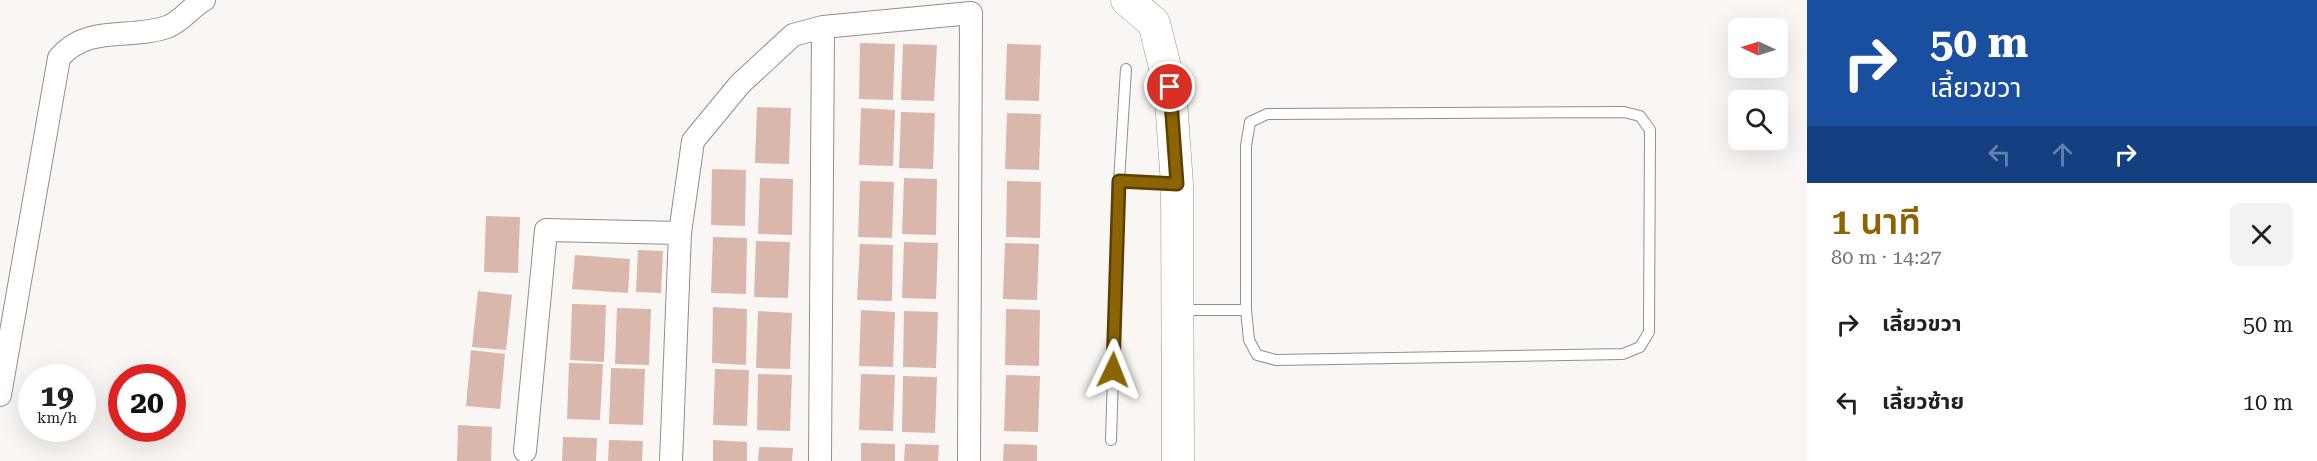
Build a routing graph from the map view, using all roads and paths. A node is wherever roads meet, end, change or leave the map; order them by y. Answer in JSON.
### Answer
{"nodes":[{"id":1,"x":204,"y":0,"type":"edge"},
{"id":2,"x":1127,"y":0,"type":"edge"},
{"id":3,"x":938,"y":7,"type":"edge"},
{"id":4,"x":823,"y":27,"type":"junction"},
{"id":5,"x":1126,"y":69,"type":"dead end"},
{"id":6,"x":1119,"y":181,"type":"junction"},
{"id":7,"x":1177,"y":184,"type":"junction"},
{"id":8,"x":680,"y":233,"type":"junction"},
{"id":9,"x":1177,"y":310,"type":"junction"},
{"id":10,"x":1246,"y":310,"type":"junction"},
{"id":11,"x":0,"y":395,"type":"edge"},
{"id":12,"x":1111,"y":441,"type":"dead end"},
{"id":13,"x":525,"y":451,"type":"dead end"},
{"id":14,"x":671,"y":461,"type":"edge"},
{"id":15,"x":820,"y":461,"type":"edge"},
{"id":16,"x":969,"y":461,"type":"edge"},
{"id":17,"x":1178,"y":461,"type":"edge"}],
"edges":[{"from":1,"to":11,"type":"street"},
{"from":2,"to":7,"type":"street"},
{"from":3,"to":4,"type":"street"},
{"from":3,"to":16,"type":"street"},
{"from":4,"to":8,"type":"street"},
{"from":4,"to":15,"type":"street"},
{"from":5,"to":6,"type":"lane"},
{"from":6,"to":7,"type":"lane"},
{"from":6,"to":12,"type":"lane"},
{"from":7,"to":9,"type":"street"},
{"from":8,"to":13,"type":"street"},
{"from":8,"to":14,"type":"street"},
{"from":9,"to":10,"type":"lane"},
{"from":9,"to":17,"type":"street"},
{"from":10,"to":10,"type":"lane"}]}
